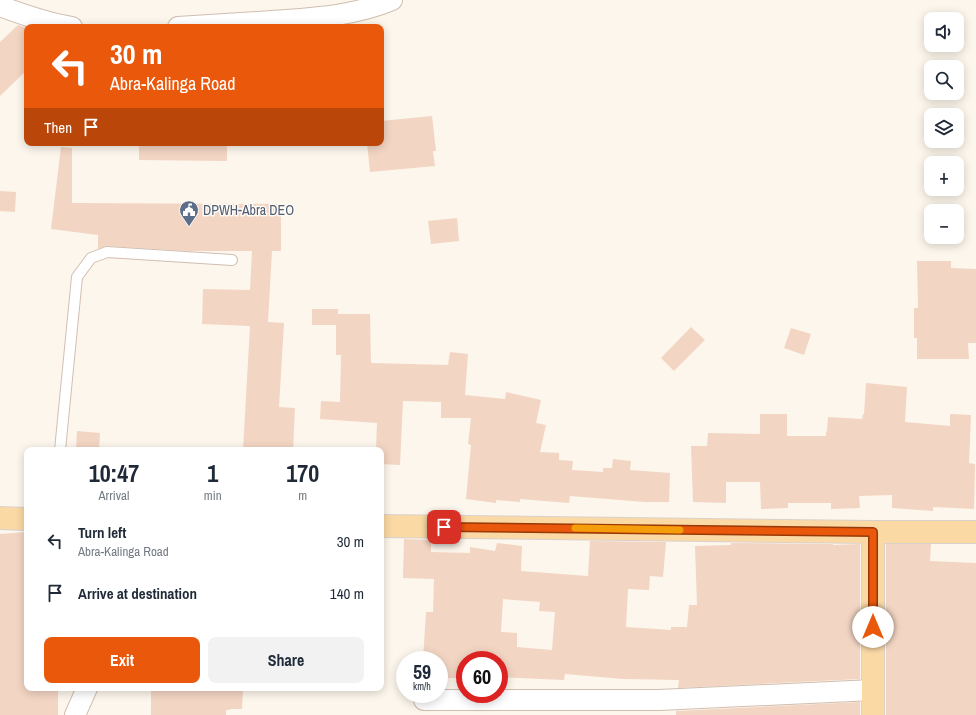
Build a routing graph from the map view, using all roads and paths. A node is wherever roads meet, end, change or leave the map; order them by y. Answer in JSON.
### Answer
{"nodes":[{"id":1,"x":392,"y":0,"type":"edge"},
{"id":2,"x":0,"y":6,"type":"edge"},
{"id":3,"x":55,"y":24,"type":"edge"},
{"id":4,"x":221,"y":24,"type":"edge"},
{"id":5,"x":232,"y":260,"type":"dead end"},
{"id":6,"x":60,"y":447,"type":"edge"},
{"id":7,"x":0,"y":518,"type":"edge"},
{"id":8,"x":24,"y":519,"type":"edge"},
{"id":9,"x":384,"y":526,"type":"edge"},
{"id":10,"x":873,"y":532,"type":"junction"},
{"id":11,"x":976,"y":532,"type":"edge"},
{"id":12,"x":873,"y":690,"type":"junction"},
{"id":13,"x":86,"y":691,"type":"edge"},
{"id":14,"x":448,"y":701,"type":"edge"},
{"id":15,"x":660,"y":708,"type":"edge"},
{"id":16,"x":75,"y":715,"type":"edge"},
{"id":17,"x":873,"y":715,"type":"edge"}],
"edges":[{"from":1,"to":4,"type":"street"},
{"from":2,"to":3,"type":"street"},
{"from":5,"to":6,"type":"lane"},
{"from":7,"to":8,"type":"main road"},
{"from":9,"to":10,"type":"main road"},
{"from":10,"to":11,"type":"main road"},
{"from":10,"to":12,"type":"main road"},
{"from":12,"to":15,"type":"street"},
{"from":12,"to":17,"type":"main road"},
{"from":13,"to":16,"type":"street"},
{"from":14,"to":15,"type":"street"}]}
